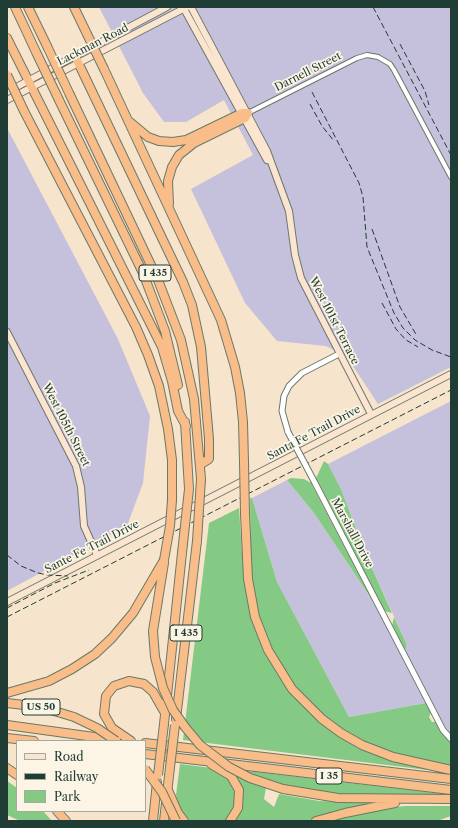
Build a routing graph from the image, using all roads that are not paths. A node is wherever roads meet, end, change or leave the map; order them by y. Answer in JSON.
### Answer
{"nodes":[{"id":1,"x":15,"y":7,"type":"edge"},
{"id":2,"x":28,"y":7,"type":"edge"},
{"id":3,"x":34,"y":7,"type":"edge"},
{"id":4,"x":74,"y":7,"type":"edge"},
{"id":5,"x":167,"y":7,"type":"edge"},
{"id":6,"x":191,"y":7,"type":"edge"},
{"id":7,"x":185,"y":8,"type":"edge"},
{"id":8,"x":145,"y":18,"type":"junction"},
{"id":9,"x":7,"y":38,"type":"edge"},
{"id":10,"x":126,"y":38,"type":"junction"},
{"id":11,"x":46,"y":43,"type":"junction"},
{"id":12,"x":77,"y":60,"type":"junction"},
{"id":13,"x":7,"y":75,"type":"edge"},
{"id":14,"x":30,"y":84,"type":"junction"},
{"id":15,"x":7,"y":92,"type":"edge"},
{"id":16,"x":7,"y":100,"type":"edge"},
{"id":17,"x":245,"y":115,"type":"junction"},
{"id":18,"x":127,"y":118,"type":"junction"},
{"id":19,"x":451,"y":177,"type":"edge"},
{"id":20,"x":173,"y":214,"type":"junction"},
{"id":21,"x":7,"y":332,"type":"edge"},
{"id":22,"x":339,"y":354,"type":"junction"},
{"id":23,"x":451,"y":374,"type":"edge"},
{"id":24,"x":371,"y":414,"type":"junction"},
{"id":25,"x":186,"y":426,"type":"junction"},
{"id":26,"x":201,"y":464,"type":"junction"},
{"id":27,"x":186,"y":510,"type":"joint"},
{"id":28,"x":97,"y":555,"type":"junction"},
{"id":29,"x":164,"y":560,"type":"junction"},
{"id":30,"x":7,"y":602,"type":"edge"},
{"id":31,"x":7,"y":693,"type":"edge"},
{"id":32,"x":7,"y":703,"type":"edge"},
{"id":33,"x":165,"y":714,"type":"junction"},
{"id":34,"x":7,"y":725,"type":"edge"},
{"id":35,"x":7,"y":738,"type":"edge"},
{"id":36,"x":451,"y":739,"type":"edge"},
{"id":37,"x":25,"y":740,"type":"edge"},
{"id":38,"x":115,"y":740,"type":"edge"},
{"id":39,"x":118,"y":740,"type":"edge"},
{"id":40,"x":130,"y":740,"type":"edge"},
{"id":41,"x":146,"y":744,"type":"edge"},
{"id":42,"x":146,"y":754,"type":"edge"},
{"id":43,"x":207,"y":761,"type":"junction"},
{"id":44,"x":7,"y":768,"type":"edge"},
{"id":45,"x":146,"y":770,"type":"edge"},
{"id":46,"x":451,"y":770,"type":"edge"},
{"id":47,"x":16,"y":774,"type":"edge"},
{"id":48,"x":451,"y":780,"type":"edge"},
{"id":49,"x":167,"y":790,"type":"junction"},
{"id":50,"x":451,"y":790,"type":"edge"},
{"id":51,"x":414,"y":799,"type":"junction"},
{"id":52,"x":451,"y":800,"type":"edge"},
{"id":53,"x":58,"y":812,"type":"edge"},
{"id":54,"x":66,"y":821,"type":"edge"},
{"id":55,"x":153,"y":821,"type":"edge"},
{"id":56,"x":164,"y":821,"type":"edge"},
{"id":57,"x":176,"y":821,"type":"edge"},
{"id":58,"x":184,"y":821,"type":"edge"},
{"id":59,"x":230,"y":821,"type":"edge"},
{"id":60,"x":316,"y":821,"type":"edge"}],
"edges":[{"from":1,"to":25,"type":"highway","number":"I 435","bridge":true},
{"from":2,"to":11,"type":"highway","number":"I 435"},
{"from":3,"to":11,"type":"highway"},
{"from":4,"to":18,"type":"highway","bridge":true},
{"from":5,"to":8,"type":"main road","name":"Lackman Road"},
{"from":6,"to":17,"type":"main road","name":"West 101st Terrace"},
{"from":7,"to":10,"type":"main road","name":"Lackman Road"},
{"from":7,"to":17,"type":"main road","name":"West 101st Terrace"},
{"from":8,"to":10,"type":"main road"},
{"from":8,"to":12,"type":"main road","name":"Lackman Road"},
{"from":9,"to":14,"type":"highway"},
{"from":10,"to":12,"type":"main road","name":"Lackman Road"},
{"from":11,"to":26,"type":"highway","number":"I 435","bridge":true},
{"from":12,"to":14,"type":"main road","name":"Lackman Road"},
{"from":12,"to":26,"type":"highway"},
{"from":13,"to":29,"type":"highway","bridge":true},
{"from":14,"to":15,"type":"main road","name":"Lackman Road"},
{"from":14,"to":16,"type":"main road","name":"Lackman Road"},
{"from":14,"to":25,"type":"highway"},
{"from":17,"to":18,"type":"highway"},
{"from":17,"to":19,"type":"street","name":"Darnell Street"},
{"from":17,"to":20,"type":"highway"},
{"from":17,"to":22,"type":"main road","name":"West 101st Terrace"},
{"from":18,"to":20,"type":"highway"},
{"from":20,"to":46,"type":"highway","bridge":true},
{"from":21,"to":28,"type":"main road","name":"West 105th Street"},
{"from":22,"to":24,"type":"main road","name":"West 101st Terrace"},
{"from":22,"to":36,"type":"street","name":"Marshall Drive","bridge":true},
{"from":23,"to":24,"type":"main road","name":"Santa Fe Trail Drive"},
{"from":24,"to":27,"type":"main road","name":"Santa Fe Trail Drive"},
{"from":25,"to":33,"type":"highway","number":"I 435","bridge":true},
{"from":26,"to":49,"type":"highway","number":"I 435","bridge":true},
{"from":27,"to":28,"type":"main road","name":"Sante Fe Trail Drive"},
{"from":28,"to":30,"type":"main road","name":"Sante Fe Trail Drive"},
{"from":29,"to":31,"type":"highway"},
{"from":29,"to":51,"type":"highway","bridge":true},
{"from":32,"to":38,"type":"highway","number":"US 50","bridge":true},
{"from":33,"to":40,"type":"highway"},
{"from":33,"to":55,"type":"highway","number":"I 435","bridge":true},
{"from":34,"to":39,"type":"highway"},
{"from":35,"to":37,"type":"highway"},
{"from":41,"to":48,"type":"highway","number":"I 35"},
{"from":42,"to":43,"type":"highway","number":"I 35"},
{"from":43,"to":50,"type":"highway","number":"I 35"},
{"from":43,"to":59,"type":"highway"},
{"from":44,"to":47,"type":"highway"},
{"from":45,"to":57,"type":"highway","bridge":true},
{"from":49,"to":56,"type":"highway","number":"I 435"},
{"from":49,"to":58,"type":"highway"},
{"from":51,"to":52,"type":"highway"},
{"from":51,"to":60,"type":"highway"},
{"from":53,"to":54,"type":"highway"}]}
